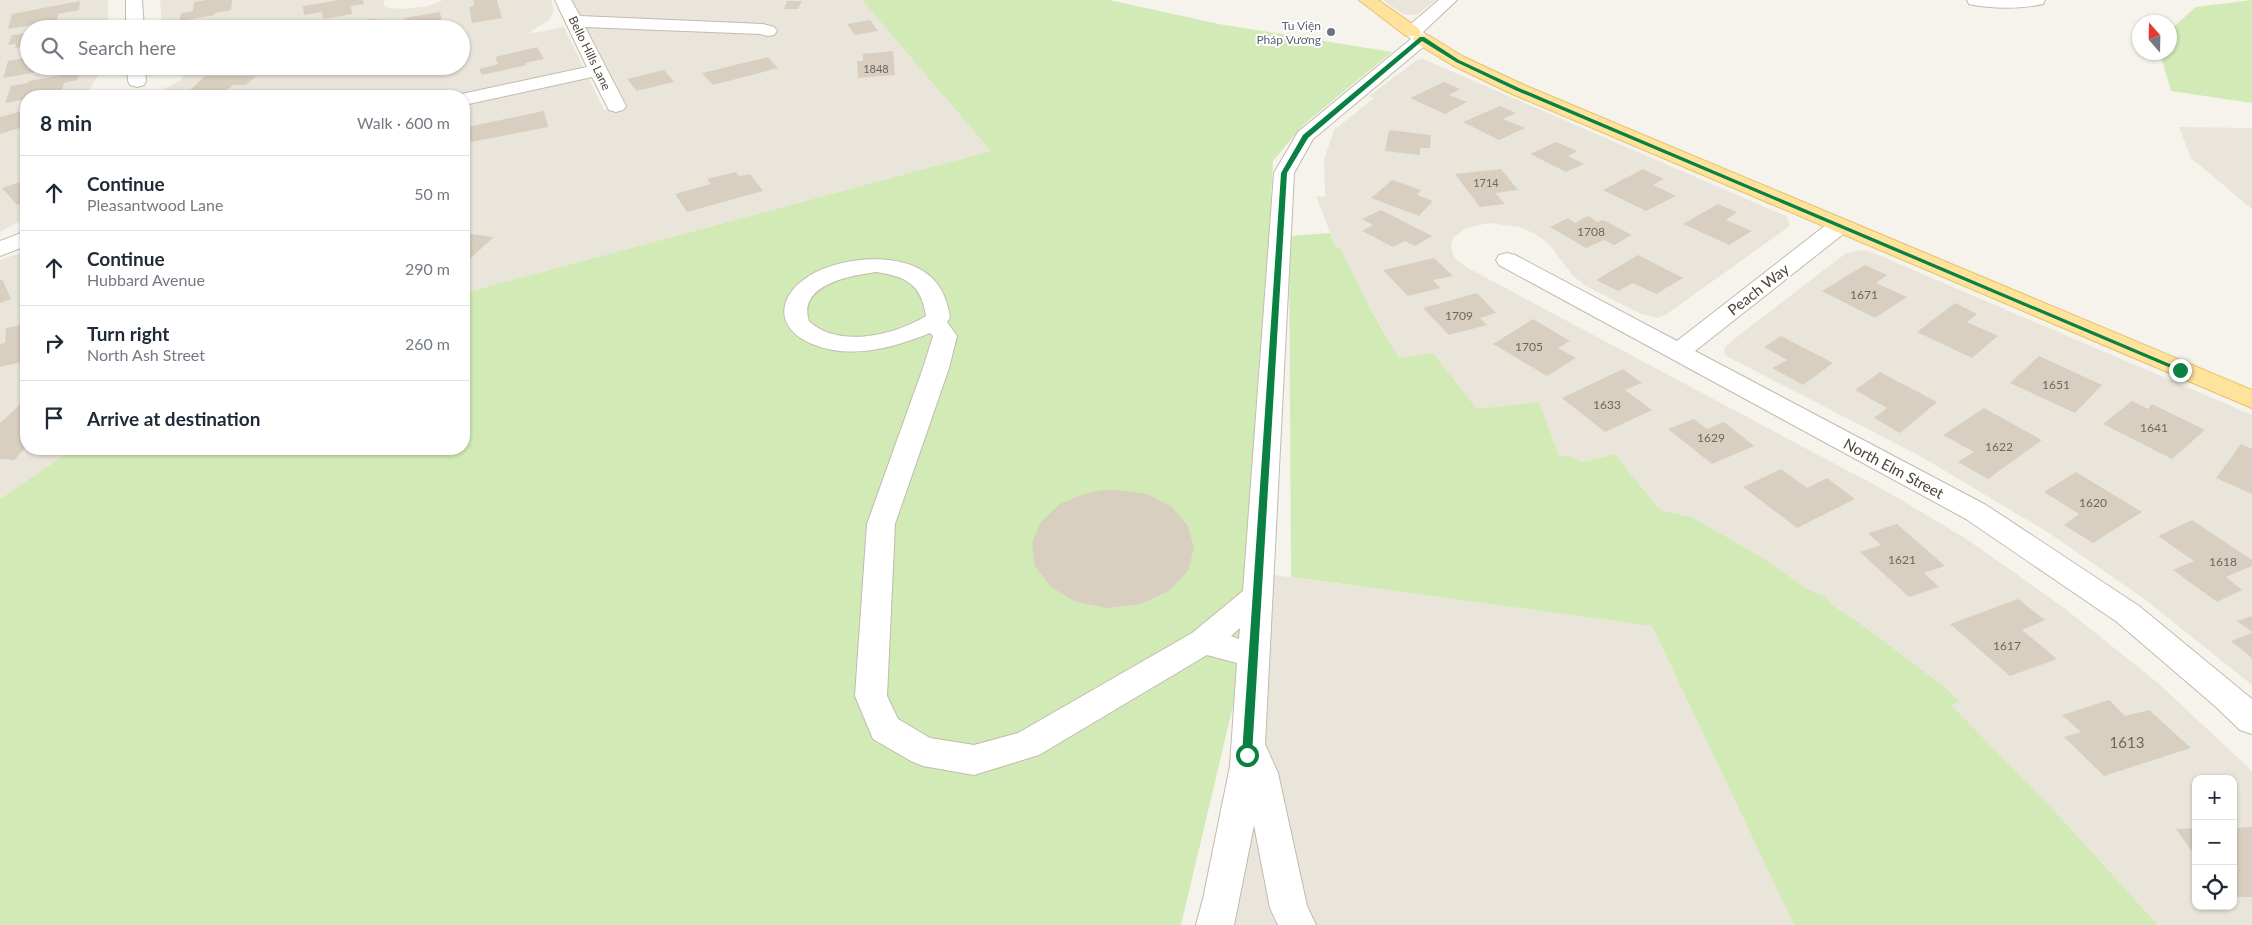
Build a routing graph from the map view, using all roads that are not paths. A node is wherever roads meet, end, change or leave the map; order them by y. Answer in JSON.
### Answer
{"nodes":[{"id":1,"x":134,"y":0,"type":"edge"},
{"id":2,"x":563,"y":0,"type":"edge"},
{"id":3,"x":1367,"y":0,"type":"edge"},
{"id":4,"x":1449,"y":0,"type":"edge"},
{"id":5,"x":1975,"y":0,"type":"edge"},
{"id":6,"x":2037,"y":0,"type":"edge"},
{"id":7,"x":135,"y":20,"type":"edge"},
{"id":8,"x":573,"y":21,"type":"junction"},
{"id":9,"x":768,"y":31,"type":"dead end"},
{"id":10,"x":1417,"y":35,"type":"junction"},
{"id":11,"x":598,"y":70,"type":"junction"},
{"id":12,"x":470,"y":98,"type":"edge"},
{"id":13,"x":616,"y":106,"type":"dead end"},
{"id":14,"x":1839,"y":226,"type":"junction"},
{"id":15,"x":20,"y":241,"type":"edge"},
{"id":16,"x":0,"y":249,"type":"edge"},
{"id":17,"x":1507,"y":260,"type":"dead end"},
{"id":18,"x":934,"y":322,"type":"junction"},
{"id":19,"x":1677,"y":353,"type":"junction"},
{"id":20,"x":2252,"y":400,"type":"edge"},
{"id":21,"x":1259,"y":584,"type":"junction"},
{"id":22,"x":1203,"y":642,"type":"junction"},
{"id":23,"x":1254,"y":655,"type":"junction"},
{"id":24,"x":2252,"y":720,"type":"edge"},
{"id":25,"x":1248,"y":744,"type":"junction"},
{"id":26,"x":1215,"y":925,"type":"edge"},
{"id":27,"x":1297,"y":925,"type":"edge"}],
"edges":[{"from":1,"to":7,"type":"street"},
{"from":2,"to":8,"type":"street","name":"Bello Hills Lane"},
{"from":3,"to":10,"type":"main road"},
{"from":4,"to":10,"type":"street"},
{"from":5,"to":6,"type":"street"},
{"from":8,"to":9,"type":"street"},
{"from":8,"to":11,"type":"street","name":"Bello Hills Lane"},
{"from":10,"to":14,"type":"main road"},
{"from":10,"to":21,"type":"street"},
{"from":11,"to":12,"type":"street"},
{"from":11,"to":13,"type":"street","name":"Bello Hills Lane"},
{"from":14,"to":19,"type":"street","name":"Peach Way"},
{"from":14,"to":20,"type":"main road"},
{"from":15,"to":16,"type":"street"},
{"from":17,"to":19,"type":"street","name":"North Elm Street"},
{"from":18,"to":18,"type":"street"},
{"from":18,"to":22,"type":"street"},
{"from":19,"to":24,"type":"street","name":"North Elm Street"},
{"from":21,"to":22,"type":"street"},
{"from":21,"to":23,"type":"street"},
{"from":22,"to":23,"type":"street"},
{"from":23,"to":25,"type":"street"},
{"from":25,"to":26,"type":"street"},
{"from":25,"to":27,"type":"street"}]}
